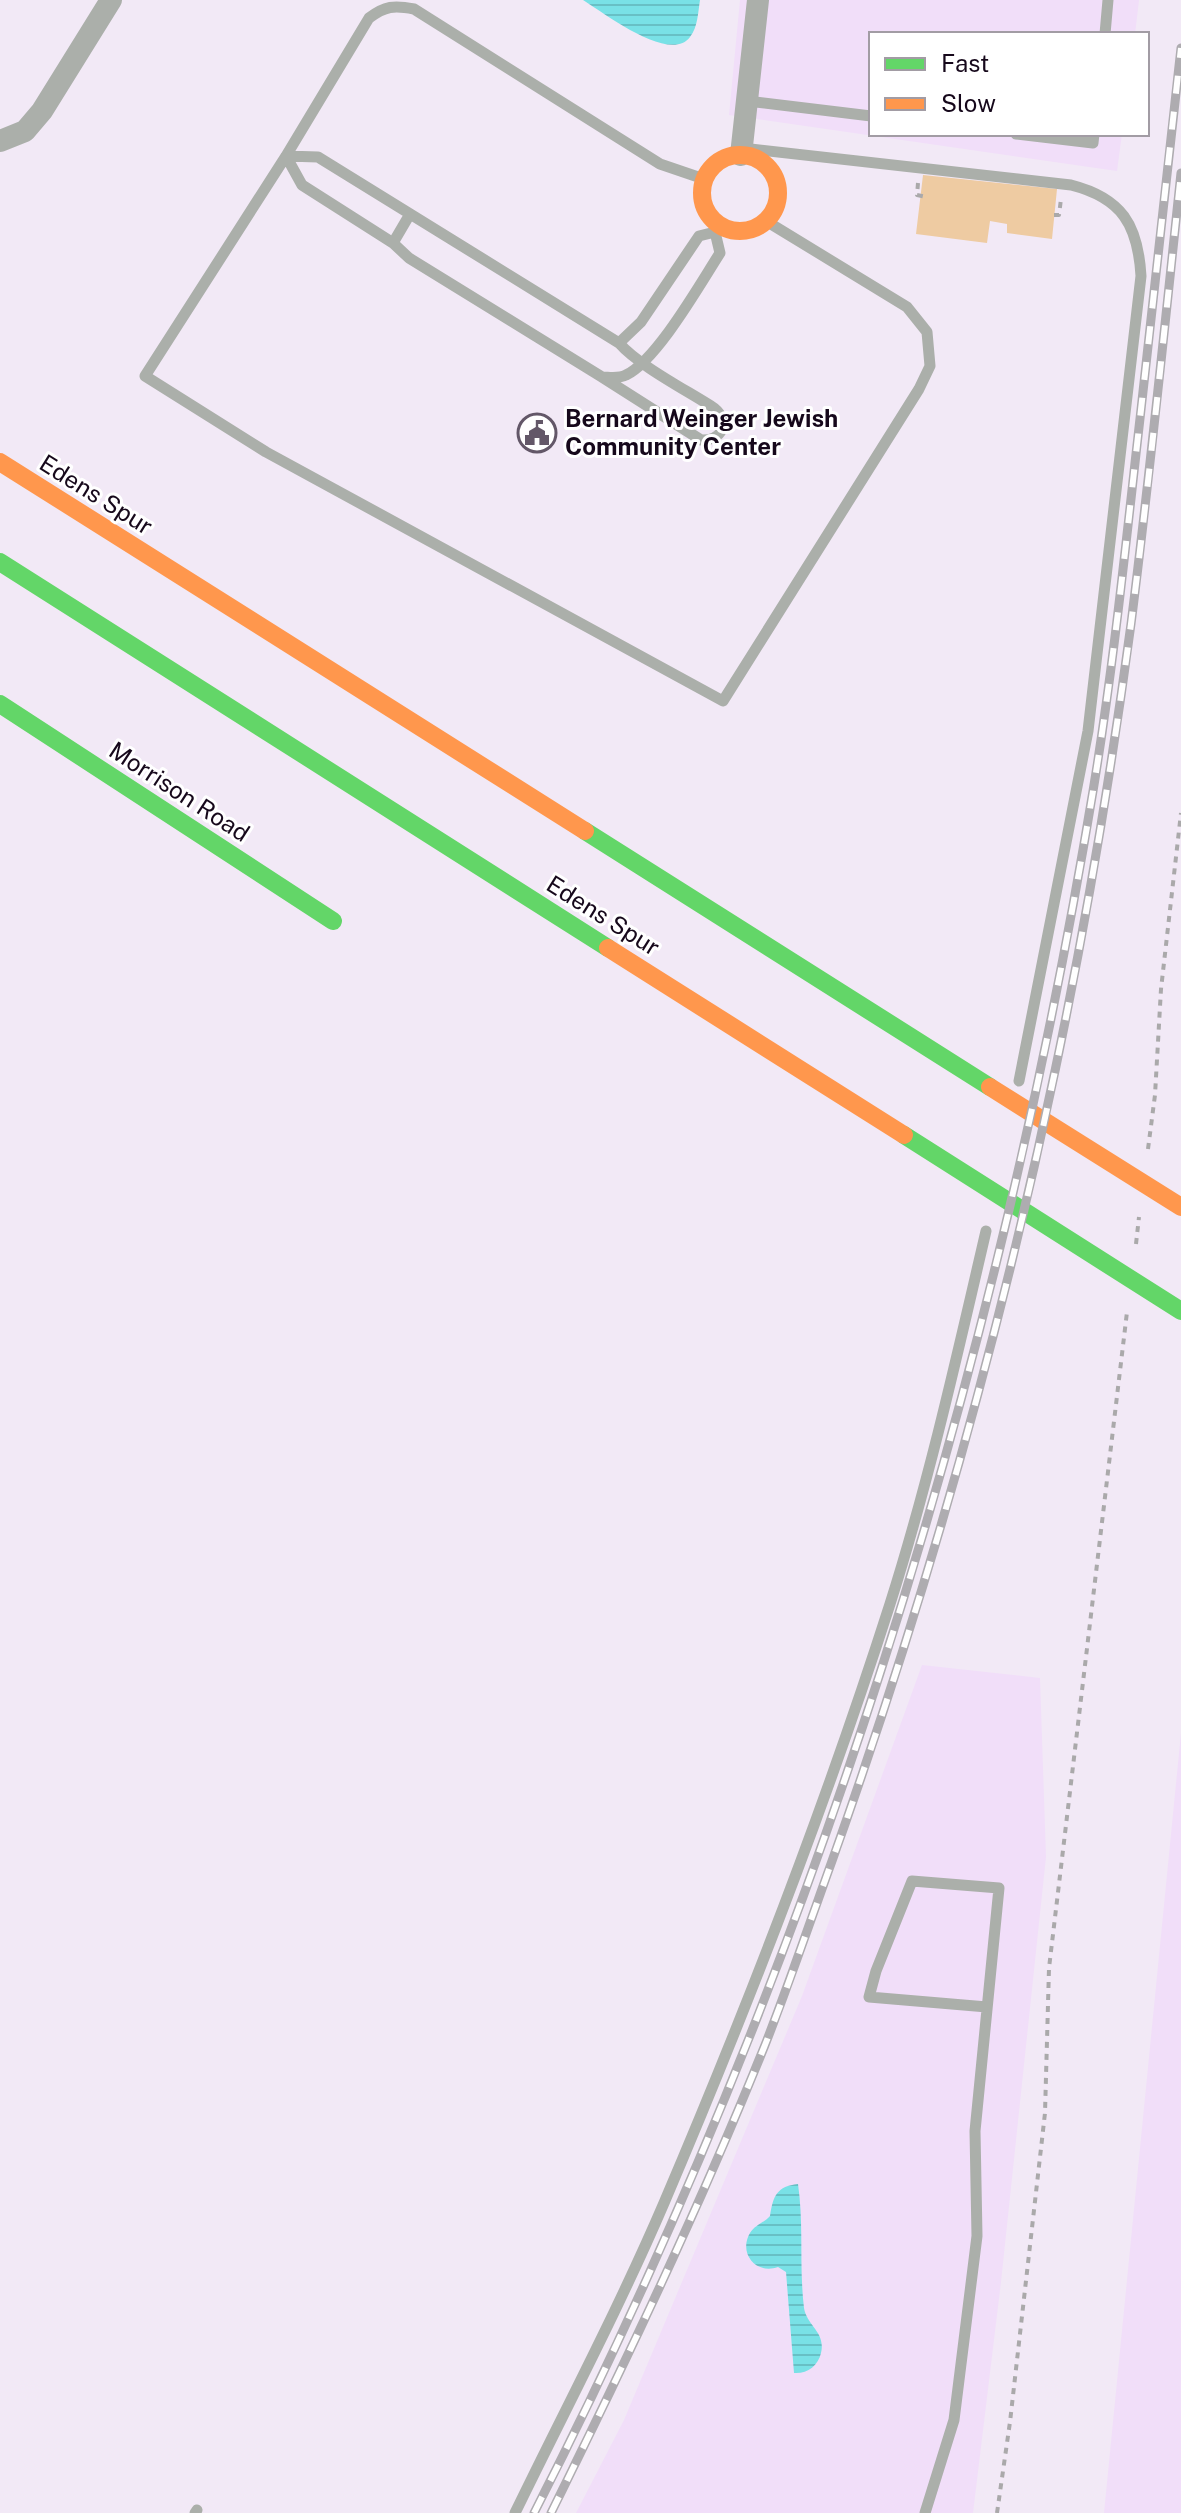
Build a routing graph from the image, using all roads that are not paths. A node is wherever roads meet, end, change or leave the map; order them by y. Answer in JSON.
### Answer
{"nodes":[{"id":1,"x":111,"y":0,"type":"edge"},
{"id":2,"x":758,"y":0,"type":"edge"},
{"id":3,"x":1108,"y":0,"type":"edge"},
{"id":4,"x":1105,"y":32,"type":"edge"},
{"id":5,"x":747,"y":101,"type":"junction"},
{"id":6,"x":869,"y":116,"type":"edge"},
{"id":7,"x":1033,"y":136,"type":"edge"},
{"id":8,"x":1094,"y":136,"type":"edge"},
{"id":9,"x":2,"y":141,"type":"edge"},
{"id":10,"x":741,"y":151,"type":"junction"},
{"id":11,"x":286,"y":156,"type":"junction"},
{"id":12,"x":704,"y":179,"type":"junction"},
{"id":13,"x":410,"y":214,"type":"junction"},
{"id":14,"x":766,"y":221,"type":"junction"},
{"id":15,"x":716,"y":228,"type":"junction"},
{"id":16,"x":393,"y":243,"type":"junction"},
{"id":17,"x":619,"y":343,"type":"junction"},
{"id":18,"x":644,"y":363,"type":"junction"},
{"id":19,"x":602,"y":377,"type":"junction"},
{"id":20,"x":0,"y":462,"type":"edge"},
{"id":21,"x":0,"y":562,"type":"edge"},
{"id":22,"x":0,"y":704,"type":"edge"},
{"id":23,"x":333,"y":921,"type":"dead end"},
{"id":24,"x":1019,"y":1081,"type":"dead end"},
{"id":25,"x":1181,"y":1207,"type":"edge"},
{"id":26,"x":986,"y":1231,"type":"dead end"},
{"id":27,"x":1181,"y":1311,"type":"edge"},
{"id":28,"x":987,"y":2007,"type":"junction"},
{"id":29,"x":515,"y":2513,"type":"edge"},
{"id":30,"x":925,"y":2513,"type":"edge"}],
"edges":[{"from":1,"to":9,"type":"street"},
{"from":2,"to":5,"type":"street"},
{"from":3,"to":4,"type":"lane"},
{"from":5,"to":6,"type":"lane"},
{"from":5,"to":10,"type":"street"},
{"from":7,"to":8,"type":"lane"},
{"from":10,"to":12,"type":"main road"},
{"from":10,"to":14,"type":"main road"},
{"from":10,"to":24,"type":"lane"},
{"from":11,"to":12,"type":"lane"},
{"from":11,"to":13,"type":"lane"},
{"from":11,"to":14,"type":"lane"},
{"from":11,"to":16,"type":"lane"},
{"from":12,"to":15,"type":"main road"},
{"from":13,"to":16,"type":"lane"},
{"from":13,"to":17,"type":"lane"},
{"from":14,"to":15,"type":"main road"},
{"from":15,"to":17,"type":"lane"},
{"from":15,"to":18,"type":"lane"},
{"from":16,"to":19,"type":"lane"},
{"from":17,"to":18,"type":"lane"},
{"from":18,"to":19,"type":"lane"},
{"from":18,"to":19,"type":"lane"},
{"from":20,"to":25,"type":"main road","name":"Edens Spur"},
{"from":21,"to":27,"type":"main road","name":"Edens Spur"},
{"from":22,"to":23,"type":"main road","name":"Morrison Road"},
{"from":26,"to":29,"type":"lane"},
{"from":28,"to":28,"type":"lane"},
{"from":28,"to":30,"type":"lane"}]}
